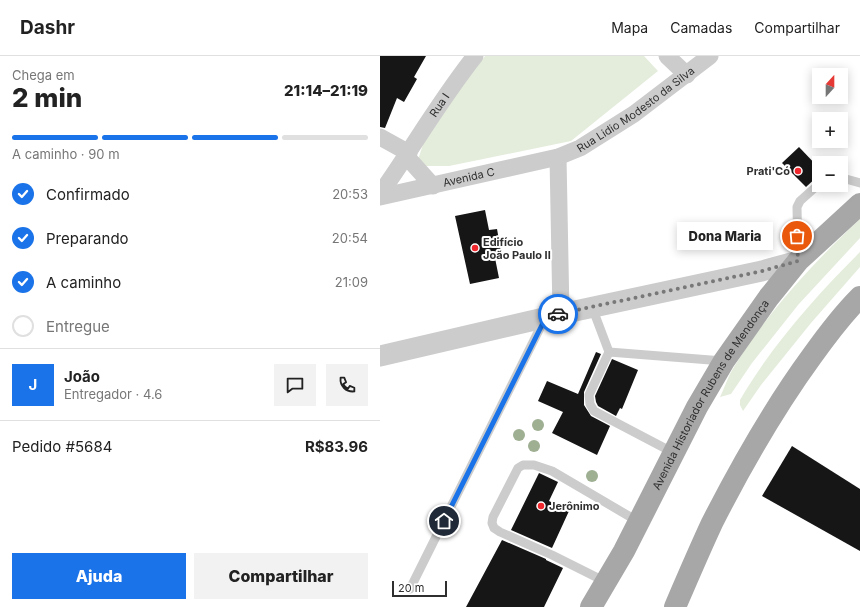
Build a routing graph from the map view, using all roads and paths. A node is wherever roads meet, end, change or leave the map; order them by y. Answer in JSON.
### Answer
{"nodes":[{"id":1,"x":475,"y":56,"type":"edge"},
{"id":2,"x":667,"y":56,"type":"edge"},
{"id":3,"x":710,"y":56,"type":"edge"},
{"id":4,"x":686,"y":75,"type":"junction"},
{"id":5,"x":380,"y":137,"type":"edge"},
{"id":6,"x":408,"y":155,"type":"junction"},
{"id":7,"x":558,"y":156,"type":"junction"},
{"id":8,"x":848,"y":180,"type":"edge"},
{"id":9,"x":860,"y":183,"type":"edge"},
{"id":10,"x":433,"y":186,"type":"junction"},
{"id":11,"x":812,"y":190,"type":"edge"},
{"id":12,"x":380,"y":196,"type":"edge"},
{"id":13,"x":860,"y":204,"type":"edge"},
{"id":14,"x":798,"y":261,"type":"junction"},
{"id":15,"x":859,"y":299,"type":"edge"},
{"id":16,"x":592,"y":307,"type":"junction"},
{"id":17,"x":553,"y":315,"type":"junction"},
{"id":18,"x":609,"y":352,"type":"junction"},
{"id":19,"x":380,"y":356,"type":"edge"},
{"id":20,"x":724,"y":361,"type":"junction"},
{"id":21,"x":674,"y":454,"type":"junction"},
{"id":22,"x":639,"y":522,"type":"junction"},
{"id":23,"x":606,"y":582,"type":"junction"},
{"id":24,"x":410,"y":589,"type":"dead end"},
{"id":25,"x":591,"y":607,"type":"edge"},
{"id":26,"x":675,"y":607,"type":"edge"}],
"edges":[{"from":1,"to":6,"type":"street","name":"Rua I"},
{"from":2,"to":4,"type":"street"},
{"from":3,"to":4,"type":"street","name":"Rua Lidio Modesto da Silva"},
{"from":4,"to":7,"type":"street","name":"Rua Lidio Modesto da Silva"},
{"from":5,"to":6,"type":"street"},
{"from":6,"to":10,"type":"street"},
{"from":6,"to":12,"type":"street","name":"Rua I"},
{"from":7,"to":10,"type":"street","name":"Avenida C"},
{"from":7,"to":17,"type":"street"},
{"from":8,"to":9,"type":"lane"},
{"from":10,"to":12,"type":"street","name":"Avenida C"},
{"from":11,"to":14,"type":"lane"},
{"from":13,"to":14,"type":"main road","name":"Avenida Historiador Rubens de Mendonça"},
{"from":14,"to":16,"type":"street"},
{"from":14,"to":20,"type":"main road","name":"Avenida Historiador Rubens de Mendonça"},
{"from":15,"to":26,"type":"main road"},
{"from":16,"to":17,"type":"street"},
{"from":16,"to":18,"type":"lane"},
{"from":17,"to":19,"type":"street"},
{"from":17,"to":24,"type":"lane"},
{"from":18,"to":20,"type":"lane"},
{"from":18,"to":21,"type":"lane"},
{"from":20,"to":21,"type":"main road","name":"Avenida Historiador Rubens de Mendonça"},
{"from":21,"to":22,"type":"main road","name":"Avenida Historiador Rubens de Mendonça"},
{"from":22,"to":23,"type":"main road","name":"Avenida Historiador Rubens de Mendonça"},
{"from":22,"to":23,"type":"lane"},
{"from":23,"to":25,"type":"main road","name":"Avenida Historiador Rubens de Mendonça"}]}
